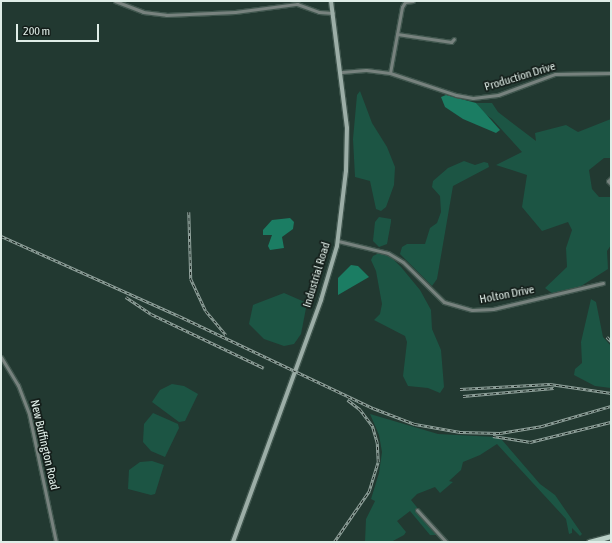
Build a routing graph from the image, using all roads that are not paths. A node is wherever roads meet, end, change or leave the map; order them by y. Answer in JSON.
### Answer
{"nodes":[{"id":1,"x":115,"y":1,"type":"edge"},
{"id":2,"x":331,"y":1,"type":"edge"},
{"id":3,"x":413,"y":2,"type":"edge"},
{"id":4,"x":332,"y":13,"type":"junction"},
{"id":5,"x":397,"y":34,"type":"junction"},
{"id":6,"x":454,"y":39,"type":"dead end"},
{"id":7,"x":342,"y":72,"type":"junction"},
{"id":8,"x":390,"y":73,"type":"junction"},
{"id":9,"x":611,"y":73,"type":"edge"},
{"id":10,"x":611,"y":178,"type":"edge"},
{"id":11,"x":611,"y":184,"type":"edge"},
{"id":12,"x":338,"y":241,"type":"junction"},
{"id":13,"x":603,"y":283,"type":"dead end"},
{"id":14,"x":1,"y":357,"type":"edge"},
{"id":15,"x":417,"y":510,"type":"dead end"},
{"id":16,"x":611,"y":536,"type":"edge"},
{"id":17,"x":56,"y":542,"type":"edge"},
{"id":18,"x":233,"y":542,"type":"edge"},
{"id":19,"x":446,"y":542,"type":"edge"},
{"id":20,"x":589,"y":542,"type":"edge"}],
"edges":[{"from":1,"to":4,"type":"street"},
{"from":2,"to":4,"type":"main road","name":"Industrial Road"},
{"from":3,"to":5,"type":"street"},
{"from":4,"to":7,"type":"main road","name":"Industrial Road"},
{"from":5,"to":6,"type":"street"},
{"from":5,"to":8,"type":"street"},
{"from":7,"to":8,"type":"street","name":"Production Drive"},
{"from":7,"to":12,"type":"main road","name":"Industrial Road"},
{"from":8,"to":9,"type":"street","name":"Production Drive"},
{"from":10,"to":11,"type":"street"},
{"from":12,"to":13,"type":"street","name":"Holton Drive"},
{"from":12,"to":18,"type":"main road","name":"Industrial Road"},
{"from":14,"to":17,"type":"street","name":"New Buffington Road"},
{"from":15,"to":19,"type":"street"},
{"from":16,"to":20,"type":"main road"}]}
